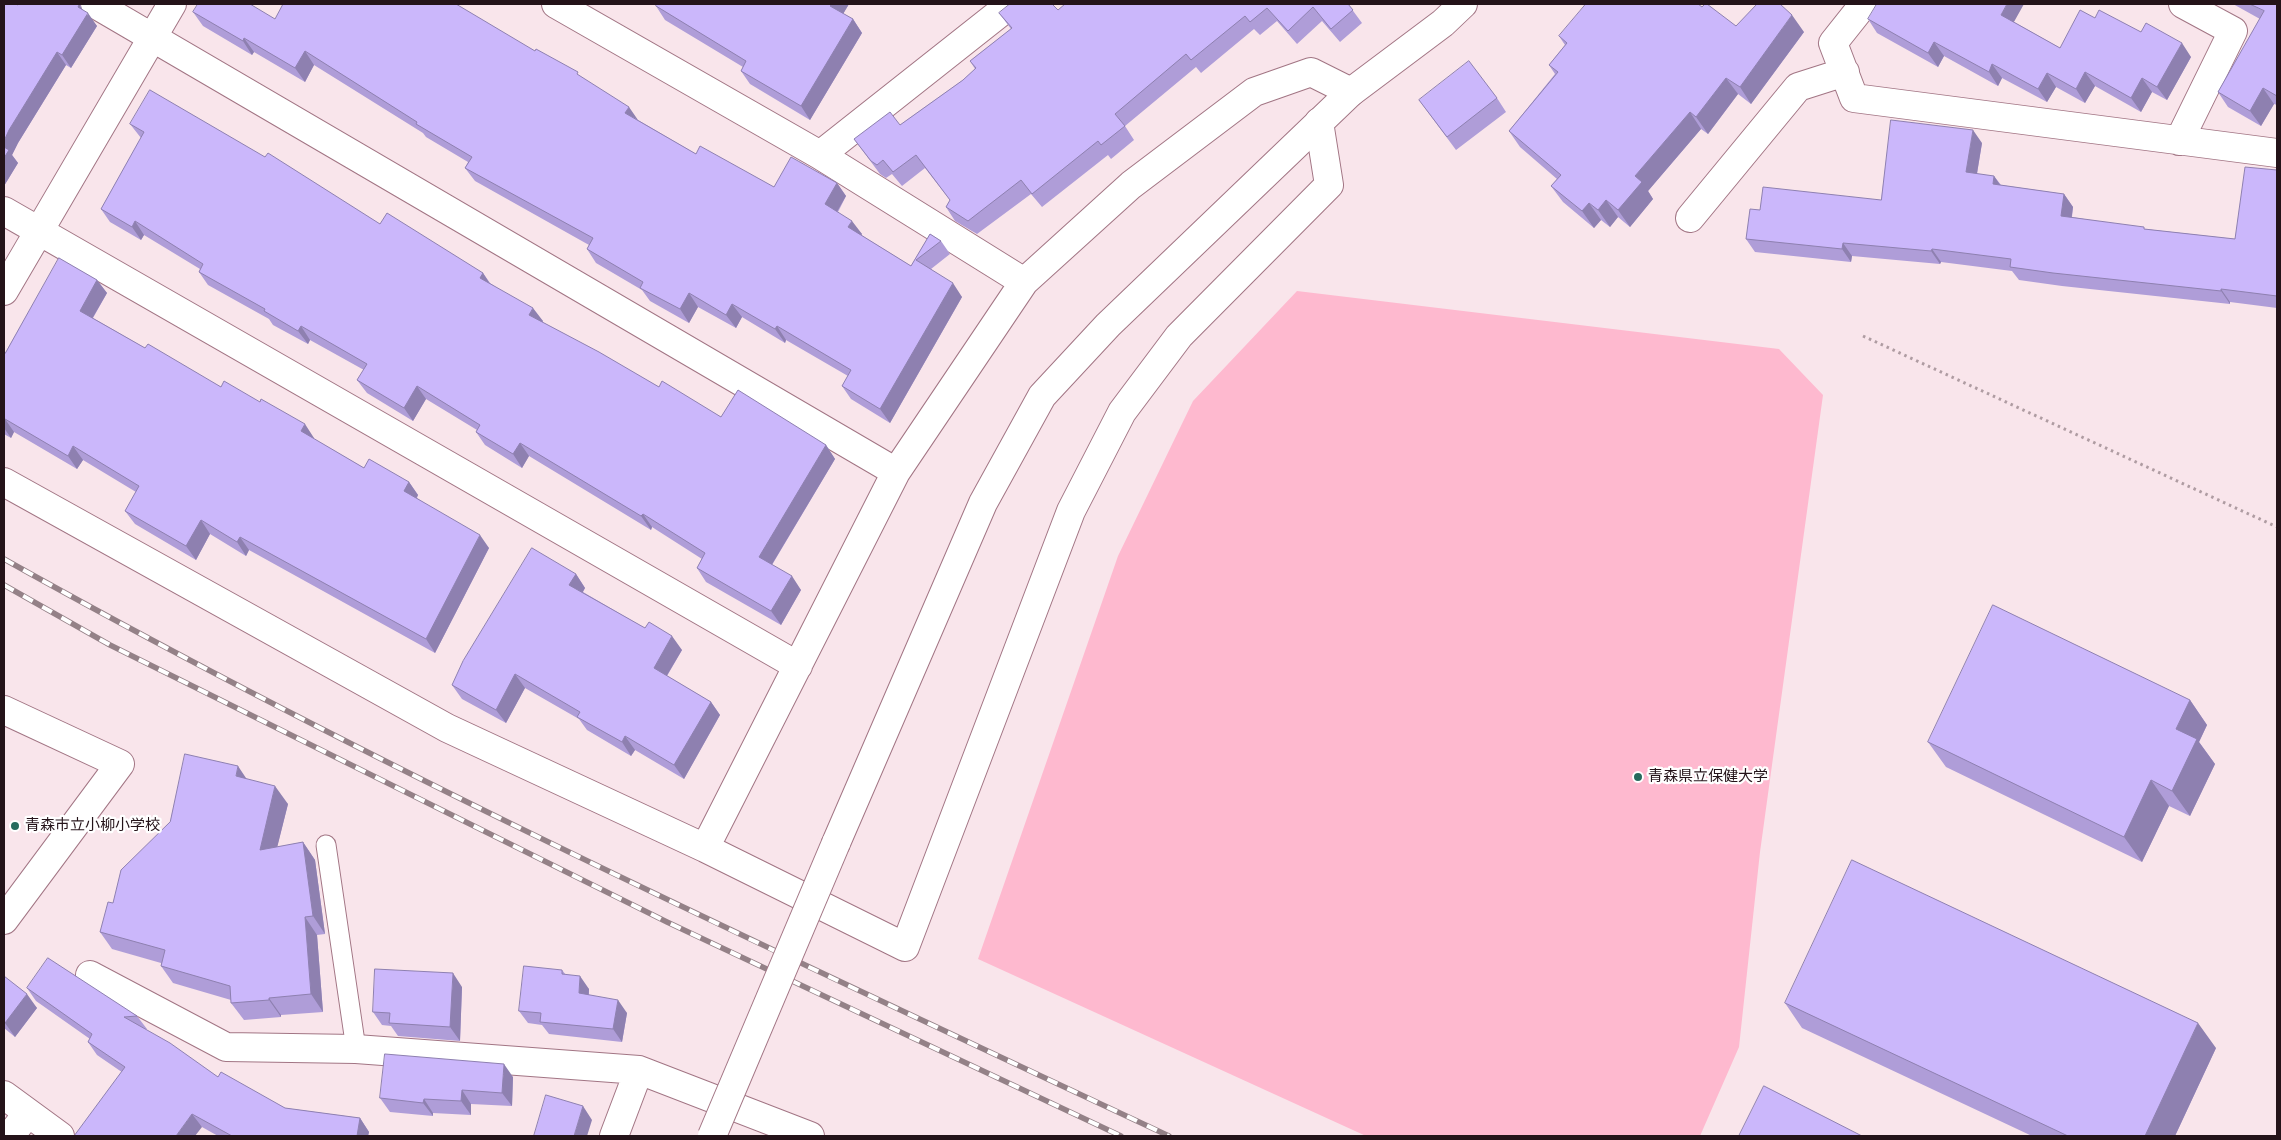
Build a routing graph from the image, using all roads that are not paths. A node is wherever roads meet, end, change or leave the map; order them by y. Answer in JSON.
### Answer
{"nodes":[{"id":1,"x":95,"y":4,"type":"edge"},
{"id":2,"x":172,"y":4,"type":"edge"},
{"id":3,"x":556,"y":4,"type":"edge"},
{"id":4,"x":1464,"y":4,"type":"edge"},
{"id":5,"x":1864,"y":4,"type":"edge"},
{"id":6,"x":2183,"y":4,"type":"edge"},
{"id":7,"x":1007,"y":5,"type":"edge"},
{"id":8,"x":152,"y":38,"type":"junction"},
{"id":9,"x":1845,"y":72,"type":"junction"},
{"id":10,"x":1351,"y":92,"type":"junction"},
{"id":11,"x":1319,"y":122,"type":"junction"},
{"id":12,"x":2179,"y":141,"type":"junction"},
{"id":13,"x":2277,"y":153,"type":"edge"},
{"id":14,"x":820,"y":154,"type":"junction"},
{"id":15,"x":4,"y":211,"type":"edge"},
{"id":16,"x":1690,"y":218,"type":"dead end"},
{"id":17,"x":38,"y":231,"type":"junction"},
{"id":18,"x":1024,"y":282,"type":"junction"},
{"id":19,"x":4,"y":291,"type":"edge"},
{"id":20,"x":896,"y":472,"type":"junction"},
{"id":21,"x":4,"y":482,"type":"edge"},
{"id":22,"x":798,"y":666,"type":"junction"},
{"id":23,"x":4,"y":710,"type":"edge"},
{"id":24,"x":326,"y":845,"type":"dead end"},
{"id":25,"x":705,"y":848,"type":"junction"},
{"id":26,"x":4,"y":920,"type":"edge"},
{"id":27,"x":90,"y":975,"type":"dead end"},
{"id":28,"x":356,"y":1049,"type":"junction"},
{"id":29,"x":639,"y":1070,"type":"junction"},
{"id":30,"x":4,"y":1095,"type":"edge"},
{"id":31,"x":28,"y":1113,"type":"junction"},
{"id":32,"x":780,"y":1130,"type":"edge"},
{"id":33,"x":10,"y":1136,"type":"edge"},
{"id":34,"x":60,"y":1136,"type":"edge"},
{"id":35,"x":614,"y":1136,"type":"edge"},
{"id":36,"x":712,"y":1136,"type":"edge"},
{"id":37,"x":810,"y":1136,"type":"edge"}],
"edges":[{"from":1,"to":8,"type":"street"},
{"from":2,"to":8,"type":"street"},
{"from":3,"to":14,"type":"street"},
{"from":4,"to":10,"type":"street"},
{"from":5,"to":9,"type":"street"},
{"from":6,"to":12,"type":"street"},
{"from":7,"to":14,"type":"street"},
{"from":8,"to":17,"type":"street"},
{"from":8,"to":20,"type":"street"},
{"from":9,"to":12,"type":"street"},
{"from":9,"to":16,"type":"street"},
{"from":10,"to":11,"type":"street"},
{"from":10,"to":18,"type":"street"},
{"from":11,"to":25,"type":"street"},
{"from":11,"to":36,"type":"street","bridge":true},
{"from":12,"to":13,"type":"street"},
{"from":14,"to":18,"type":"street"},
{"from":15,"to":17,"type":"street"},
{"from":17,"to":19,"type":"street"},
{"from":17,"to":22,"type":"street"},
{"from":18,"to":20,"type":"street"},
{"from":20,"to":22,"type":"street"},
{"from":21,"to":25,"type":"street"},
{"from":22,"to":25,"type":"street"},
{"from":23,"to":26,"type":"street"},
{"from":24,"to":28,"type":"lane"},
{"from":27,"to":28,"type":"street"},
{"from":28,"to":29,"type":"street"},
{"from":29,"to":32,"type":"street"},
{"from":29,"to":35,"type":"street"},
{"from":30,"to":31,"type":"street"},
{"from":31,"to":33,"type":"street"},
{"from":31,"to":34,"type":"street"},
{"from":32,"to":37,"type":"street"}]}
